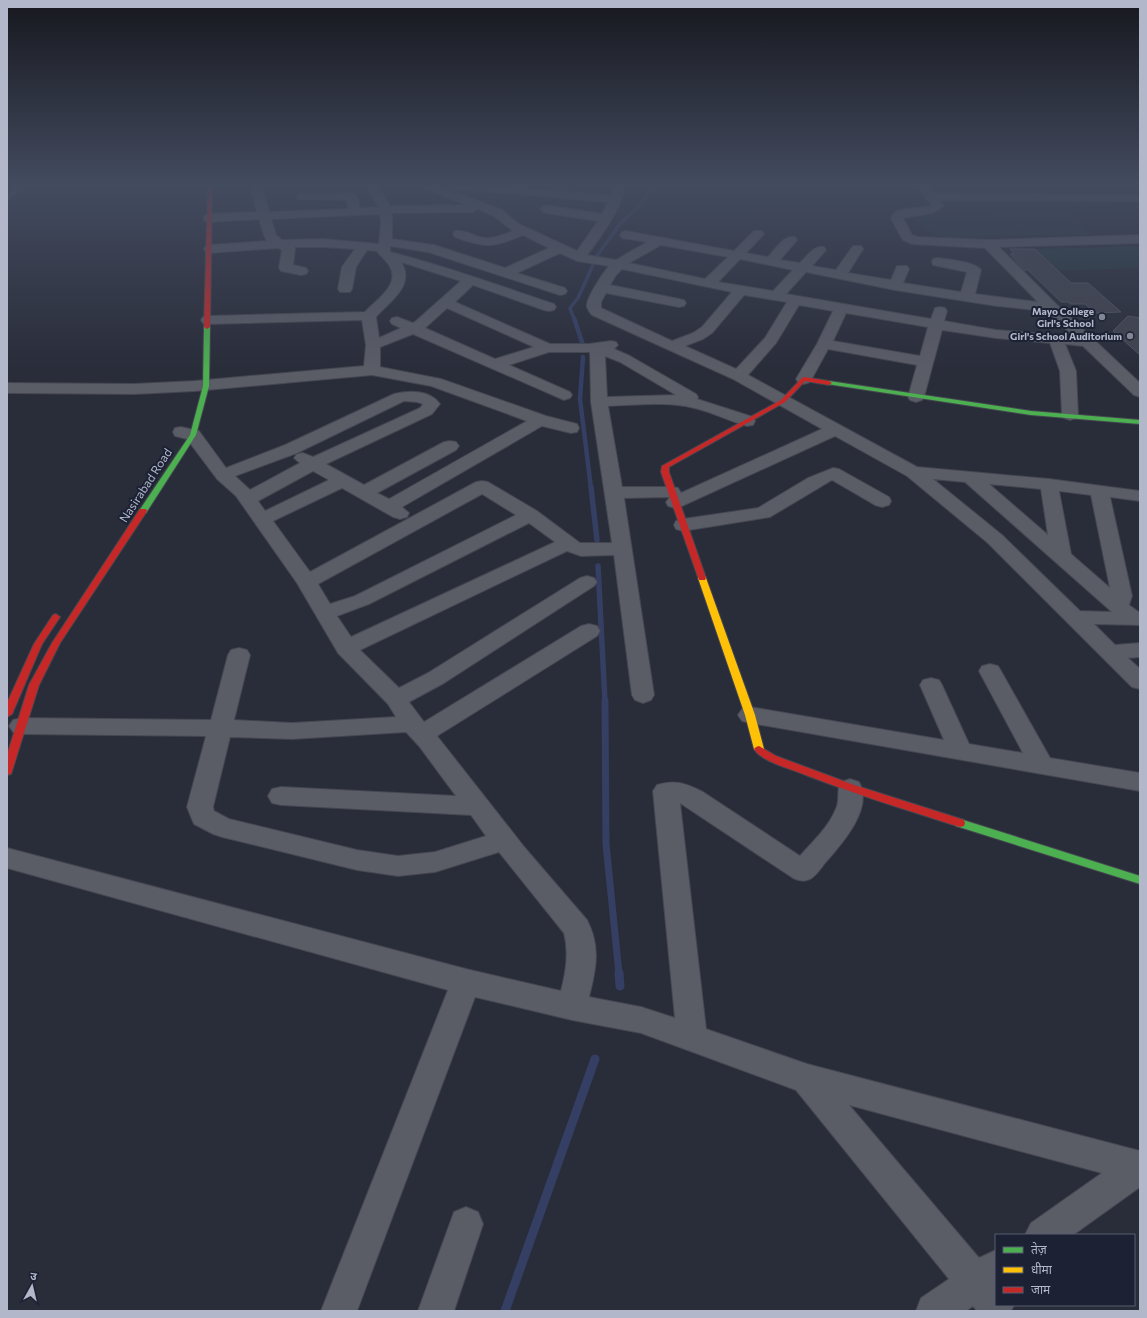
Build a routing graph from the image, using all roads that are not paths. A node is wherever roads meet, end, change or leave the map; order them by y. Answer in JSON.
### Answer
{"nodes":[{"id":1,"x":230,"y":248,"type":"edge"},
{"id":2,"x":285,"y":248,"type":"edge"},
{"id":3,"x":322,"y":248,"type":"edge"},
{"id":4,"x":363,"y":248,"type":"edge"},
{"id":5,"x":380,"y":248,"type":"edge"},
{"id":6,"x":385,"y":248,"type":"junction"},
{"id":7,"x":559,"y":248,"type":"joint"},
{"id":8,"x":588,"y":248,"type":"edge"},
{"id":9,"x":646,"y":248,"type":"edge"},
{"id":10,"x":699,"y":248,"type":"edge"},
{"id":11,"x":745,"y":248,"type":"edge"},
{"id":12,"x":785,"y":248,"type":"edge"},
{"id":13,"x":993,"y":248,"type":"edge"},
{"id":14,"x":210,"y":249,"type":"joint"},
{"id":15,"x":857,"y":249,"type":"dead end"},
{"id":16,"x":820,"y":250,"type":"dead end"},
{"id":17,"x":738,"y":255,"type":"junction"},
{"id":18,"x":320,"y":256,"type":"dead end"},
{"id":19,"x":585,"y":258,"type":"junction"},
{"id":20,"x":771,"y":262,"type":"junction"},
{"id":21,"x":619,"y":265,"type":"junction"},
{"id":22,"x":803,"y":268,"type":"junction"},
{"id":23,"x":902,"y":269,"type":"dead end"},
{"id":24,"x":301,"y":271,"type":"dead end"},
{"id":25,"x":506,"y":273,"type":"junction"},
{"id":26,"x":1021,"y":276,"type":"junction"},
{"id":27,"x":471,"y":280,"type":"junction"},
{"id":28,"x":708,"y":284,"type":"junction"},
{"id":29,"x":839,"y":284,"type":"junction"},
{"id":30,"x":895,"y":286,"type":"junction"},
{"id":31,"x":602,"y":288,"type":"junction"},
{"id":32,"x":345,"y":289,"type":"dead end"},
{"id":33,"x":461,"y":290,"type":"junction"},
{"id":34,"x":741,"y":290,"type":"junction"},
{"id":35,"x":924,"y":290,"type":"junction"},
{"id":36,"x":560,"y":291,"type":"dead end"},
{"id":37,"x":946,"y":294,"type":"junction"},
{"id":38,"x":775,"y":297,"type":"junction"},
{"id":39,"x":967,"y":297,"type":"junction"},
{"id":40,"x":795,"y":300,"type":"junction"},
{"id":41,"x":446,"y":303,"type":"junction"},
{"id":42,"x":679,"y":303,"type":"dead end"},
{"id":43,"x":1020,"y":305,"type":"junction"},
{"id":44,"x":823,"y":306,"type":"junction"},
{"id":45,"x":1051,"y":307,"type":"junction"},
{"id":46,"x":841,"y":308,"type":"junction"},
{"id":47,"x":979,"y":315,"type":"junction"},
{"id":48,"x":369,"y":316,"type":"junction"},
{"id":49,"x":208,"y":320,"type":"junction"},
{"id":50,"x":397,"y":321,"type":"dead end"},
{"id":51,"x":936,"y":325,"type":"junction"},
{"id":52,"x":413,"y":328,"type":"junction"},
{"id":53,"x":644,"y":334,"type":"junction"},
{"id":54,"x":1021,"y":337,"type":"junction"},
{"id":55,"x":1056,"y":339,"type":"junction"},
{"id":56,"x":1088,"y":342,"type":"junction"},
{"id":57,"x":824,"y":344,"type":"junction"},
{"id":58,"x":373,"y":345,"type":"junction"},
{"id":59,"x":672,"y":346,"type":"junction"},
{"id":60,"x":548,"y":348,"type":"junction"},
{"id":61,"x":593,"y":348,"type":"junction"},
{"id":62,"x":925,"y":362,"type":"junction"},
{"id":63,"x":495,"y":364,"type":"junction"},
{"id":64,"x":372,"y":370,"type":"junction"},
{"id":65,"x":738,"y":376,"type":"junction"},
{"id":66,"x":804,"y":378,"type":"junction"},
{"id":67,"x":197,"y":386,"type":"junction"},
{"id":68,"x":7,"y":388,"type":"edge"},
{"id":69,"x":1140,"y":392,"type":"edge"},
{"id":70,"x":564,"y":395,"type":"dead end"},
{"id":71,"x":690,"y":397,"type":"dead end"},
{"id":72,"x":916,"y":397,"type":"junction"},
{"id":73,"x":782,"y":401,"type":"junction"},
{"id":74,"x":599,"y":402,"type":"junction"},
{"id":75,"x":1070,"y":415,"type":"junction"},
{"id":76,"x":540,"y":420,"type":"junction"},
{"id":77,"x":747,"y":421,"type":"junction"},
{"id":78,"x":1140,"y":422,"type":"edge"},
{"id":79,"x":571,"y":428,"type":"dead end"},
{"id":80,"x":836,"y":429,"type":"junction"},
{"id":81,"x":183,"y":432,"type":"junction"},
{"id":82,"x":450,"y":446,"type":"dead end"},
{"id":83,"x":291,"y":449,"type":"junction"},
{"id":84,"x":312,"y":464,"type":"junction"},
{"id":85,"x":912,"y":472,"type":"junction"},
{"id":86,"x":223,"y":475,"type":"junction"},
{"id":87,"x":970,"y":477,"type":"junction"},
{"id":88,"x":342,"y":481,"type":"junction"},
{"id":89,"x":1049,"y":484,"type":"junction"},
{"id":90,"x":1099,"y":491,"type":"junction"},
{"id":91,"x":363,"y":493,"type":"junction"},
{"id":92,"x":614,"y":493,"type":"junction"},
{"id":93,"x":1140,"y":496,"type":"edge"},
{"id":94,"x":674,"y":497,"type":"junction"},
{"id":95,"x":247,"y":499,"type":"junction"},
{"id":96,"x":882,"y":501,"type":"dead end"},
{"id":97,"x":388,"y":507,"type":"junction"},
{"id":98,"x":530,"y":515,"type":"junction"},
{"id":99,"x":262,"y":519,"type":"junction"},
{"id":100,"x":415,"y":521,"type":"junction"},
{"id":101,"x":683,"y":525,"type":"junction"},
{"id":102,"x":122,"y":526,"type":"dead end"},
{"id":103,"x":574,"y":547,"type":"junction"},
{"id":104,"x":617,"y":549,"type":"junction"},
{"id":105,"x":1061,"y":555,"type":"junction"},
{"id":106,"x":101,"y":558,"type":"dead end"},
{"id":107,"x":307,"y":582,"type":"junction"},
{"id":108,"x":587,"y":582,"type":"dead end"},
{"id":109,"x":60,"y":611,"type":"dead end"},
{"id":110,"x":325,"y":613,"type":"junction"},
{"id":111,"x":1131,"y":615,"type":"edge"},
{"id":112,"x":1074,"y":617,"type":"junction"},
{"id":113,"x":589,"y":631,"type":"dead end"},
{"id":114,"x":56,"y":643,"type":"junction"},
{"id":115,"x":38,"y":644,"type":"junction"},
{"id":116,"x":346,"y":648,"type":"junction"},
{"id":117,"x":1140,"y":650,"type":"edge"},
{"id":118,"x":1110,"y":652,"type":"junction"},
{"id":119,"x":239,"y":655,"type":"dead end"},
{"id":120,"x":990,"y":671,"type":"dead end"},
{"id":121,"x":1140,"y":682,"type":"edge"},
{"id":122,"x":931,"y":684,"type":"dead end"},
{"id":123,"x":643,"y":695,"type":"dead end"},
{"id":124,"x":396,"y":700,"type":"junction"},
{"id":125,"x":750,"y":715,"type":"junction"},
{"id":126,"x":14,"y":720,"type":"edge"},
{"id":127,"x":221,"y":728,"type":"junction"},
{"id":128,"x":417,"y":729,"type":"junction"},
{"id":129,"x":961,"y":752,"type":"junction"},
{"id":130,"x":1042,"y":766,"type":"junction"},
{"id":131,"x":7,"y":771,"type":"edge"},
{"id":132,"x":1140,"y":782,"type":"edge"},
{"id":133,"x":850,"y":788,"type":"junction"},
{"id":134,"x":281,"y":796,"type":"dead end"},
{"id":135,"x":478,"y":806,"type":"junction"},
{"id":136,"x":504,"y":840,"type":"junction"},
{"id":137,"x":7,"y":858,"type":"edge"},
{"id":138,"x":1140,"y":880,"type":"edge"},
{"id":139,"x":466,"y":982,"type":"junction"},
{"id":140,"x":578,"y":1007,"type":"junction"},
{"id":141,"x":692,"y":1038,"type":"junction"},
{"id":142,"x":807,"y":1079,"type":"junction"},
{"id":143,"x":1140,"y":1167,"type":"edge"},
{"id":144,"x":466,"y":1224,"type":"dead end"},
{"id":145,"x":1044,"y":1234,"type":"edge"},
{"id":146,"x":991,"y":1290,"type":"edge"},
{"id":147,"x":339,"y":1311,"type":"edge"},
{"id":148,"x":436,"y":1311,"type":"edge"},
{"id":149,"x":934,"y":1311,"type":"edge"}],
"edges":[{"from":1,"to":14,"type":"street"},
{"from":2,"to":24,"type":"street"},
{"from":3,"to":18,"type":"street"},
{"from":4,"to":32,"type":"street"},
{"from":5,"to":6,"type":"street"},
{"from":6,"to":25,"type":"street"},
{"from":6,"to":27,"type":"street"},
{"from":6,"to":48,"type":"street"},
{"from":7,"to":19,"type":"street"},
{"from":7,"to":25,"type":"street"},
{"from":8,"to":19,"type":"street"},
{"from":9,"to":21,"type":"street"},
{"from":10,"to":17,"type":"street"},
{"from":11,"to":17,"type":"street"},
{"from":12,"to":20,"type":"street"},
{"from":13,"to":26,"type":"street"},
{"from":14,"to":49,"type":"main road","name":"Nasirabad Road"},
{"from":15,"to":29,"type":"street"},
{"from":16,"to":22,"type":"street"},
{"from":17,"to":20,"type":"street"},
{"from":17,"to":28,"type":"street"},
{"from":19,"to":21,"type":"street"},
{"from":20,"to":22,"type":"street"},
{"from":21,"to":28,"type":"street"},
{"from":21,"to":31,"type":"street"},
{"from":22,"to":29,"type":"street"},
{"from":22,"to":38,"type":"street"},
{"from":23,"to":30,"type":"street"},
{"from":25,"to":36,"type":"street"},
{"from":26,"to":43,"type":"street"},
{"from":26,"to":45,"type":"street"},
{"from":27,"to":33,"type":"street"},
{"from":27,"to":33,"type":"street"},
{"from":28,"to":34,"type":"street"},
{"from":29,"to":30,"type":"street"},
{"from":29,"to":44,"type":"street"},
{"from":30,"to":35,"type":"street"},
{"from":31,"to":42,"type":"street"},
{"from":31,"to":53,"type":"street"},
{"from":33,"to":41,"type":"street"},
{"from":34,"to":38,"type":"street"},
{"from":34,"to":59,"type":"street"},
{"from":35,"to":37,"type":"street"},
{"from":35,"to":39,"type":"street"},
{"from":37,"to":39,"type":"street"},
{"from":37,"to":51,"type":"street"},
{"from":38,"to":40,"type":"street"},
{"from":39,"to":47,"type":"street"},
{"from":40,"to":44,"type":"street"},
{"from":40,"to":65,"type":"street"},
{"from":41,"to":52,"type":"street"},
{"from":41,"to":60,"type":"street"},
{"from":43,"to":45,"type":"street"},
{"from":43,"to":47,"type":"street"},
{"from":43,"to":54,"type":"street"},
{"from":44,"to":46,"type":"street"},
{"from":45,"to":56,"type":"street"},
{"from":46,"to":51,"type":"street"},
{"from":46,"to":57,"type":"street"},
{"from":47,"to":51,"type":"street"},
{"from":47,"to":54,"type":"street"},
{"from":48,"to":49,"type":"street"},
{"from":48,"to":58,"type":"street"},
{"from":49,"to":67,"type":"main road","name":"Nasirabad Road"},
{"from":50,"to":52,"type":"street"},
{"from":51,"to":62,"type":"street"},
{"from":52,"to":58,"type":"street"},
{"from":52,"to":63,"type":"street"},
{"from":53,"to":59,"type":"street"},
{"from":53,"to":61,"type":"street"},
{"from":54,"to":55,"type":"street"},
{"from":55,"to":56,"type":"street"},
{"from":55,"to":75,"type":"street"},
{"from":56,"to":69,"type":"street"},
{"from":57,"to":62,"type":"street"},
{"from":57,"to":66,"type":"street"},
{"from":58,"to":64,"type":"street"},
{"from":59,"to":65,"type":"street"},
{"from":60,"to":61,"type":"street"},
{"from":60,"to":63,"type":"street"},
{"from":61,"to":71,"type":"street"},
{"from":61,"to":74,"type":"street"},
{"from":62,"to":72,"type":"street"},
{"from":63,"to":70,"type":"street"},
{"from":64,"to":67,"type":"street"},
{"from":64,"to":76,"type":"street"},
{"from":65,"to":73,"type":"street"},
{"from":66,"to":72,"type":"main road"},
{"from":66,"to":73,"type":"main road"},
{"from":67,"to":68,"type":"street"},
{"from":67,"to":81,"type":"main road","name":"Nasirabad Road"},
{"from":72,"to":75,"type":"main road"},
{"from":73,"to":77,"type":"main road"},
{"from":73,"to":80,"type":"street"},
{"from":74,"to":77,"type":"street"},
{"from":74,"to":92,"type":"street"},
{"from":75,"to":78,"type":"main road"},
{"from":76,"to":79,"type":"street"},
{"from":76,"to":97,"type":"street"},
{"from":77,"to":94,"type":"main road"},
{"from":80,"to":85,"type":"street"},
{"from":80,"to":94,"type":"street"},
{"from":81,"to":86,"type":"street"},
{"from":81,"to":114,"type":"main road","name":"Nasirabad Road"},
{"from":82,"to":91,"type":"street"},
{"from":83,"to":84,"type":"street"},
{"from":83,"to":84,"type":"street"},
{"from":83,"to":86,"type":"street"},
{"from":84,"to":88,"type":"street"},
{"from":84,"to":95,"type":"street"},
{"from":85,"to":87,"type":"street"},
{"from":85,"to":112,"type":"street"},
{"from":86,"to":95,"type":"street"},
{"from":87,"to":89,"type":"street"},
{"from":87,"to":105,"type":"street"},
{"from":88,"to":91,"type":"street"},
{"from":88,"to":99,"type":"street"},
{"from":89,"to":90,"type":"street"},
{"from":89,"to":105,"type":"street"},
{"from":90,"to":93,"type":"street"},
{"from":90,"to":111,"type":"street"},
{"from":91,"to":97,"type":"street"},
{"from":92,"to":94,"type":"street"},
{"from":92,"to":104,"type":"street"},
{"from":94,"to":101,"type":"main road"},
{"from":95,"to":99,"type":"street"},
{"from":96,"to":101,"type":"street"},
{"from":97,"to":100,"type":"street"},
{"from":98,"to":100,"type":"street"},
{"from":98,"to":103,"type":"street"},
{"from":98,"to":110,"type":"street"},
{"from":99,"to":107,"type":"street"},
{"from":100,"to":107,"type":"street"},
{"from":101,"to":125,"type":"main road"},
{"from":102,"to":106,"type":"main road","name":"Nasirabad Road"},
{"from":103,"to":104,"type":"street"},
{"from":103,"to":116,"type":"street"},
{"from":104,"to":123,"type":"street"},
{"from":105,"to":111,"type":"street"},
{"from":107,"to":110,"type":"street"},
{"from":108,"to":124,"type":"street"},
{"from":109,"to":115,"type":"main road","name":"Nasirabad Road"},
{"from":110,"to":116,"type":"street"},
{"from":111,"to":112,"type":"street"},
{"from":112,"to":118,"type":"street"},
{"from":113,"to":128,"type":"street"},
{"from":114,"to":115,"type":"main road"},
{"from":114,"to":126,"type":"main road","name":"Nasirabad Road"},
{"from":115,"to":126,"type":"main road","name":"Nasirabad Road"},
{"from":116,"to":124,"type":"street"},
{"from":117,"to":118,"type":"street"},
{"from":118,"to":121,"type":"street"},
{"from":119,"to":127,"type":"street"},
{"from":120,"to":130,"type":"street"},
{"from":122,"to":129,"type":"street"},
{"from":124,"to":128,"type":"street"},
{"from":125,"to":129,"type":"street"},
{"from":125,"to":133,"type":"main road"},
{"from":126,"to":127,"type":"street"},
{"from":126,"to":131,"type":"main road","name":"Nasirabad Road"},
{"from":127,"to":128,"type":"street"},
{"from":127,"to":136,"type":"street"},
{"from":128,"to":135,"type":"street"},
{"from":129,"to":130,"type":"street"},
{"from":130,"to":132,"type":"street"},
{"from":133,"to":138,"type":"main road"},
{"from":133,"to":141,"type":"street"},
{"from":134,"to":135,"type":"street"},
{"from":135,"to":136,"type":"street"},
{"from":136,"to":140,"type":"street"},
{"from":137,"to":139,"type":"street"},
{"from":139,"to":140,"type":"street"},
{"from":139,"to":147,"type":"street"},
{"from":140,"to":141,"type":"street"},
{"from":141,"to":142,"type":"street"},
{"from":142,"to":143,"type":"street"},
{"from":142,"to":146,"type":"street"},
{"from":143,"to":145,"type":"street"},
{"from":144,"to":148,"type":"street"},
{"from":146,"to":149,"type":"street"}]}
